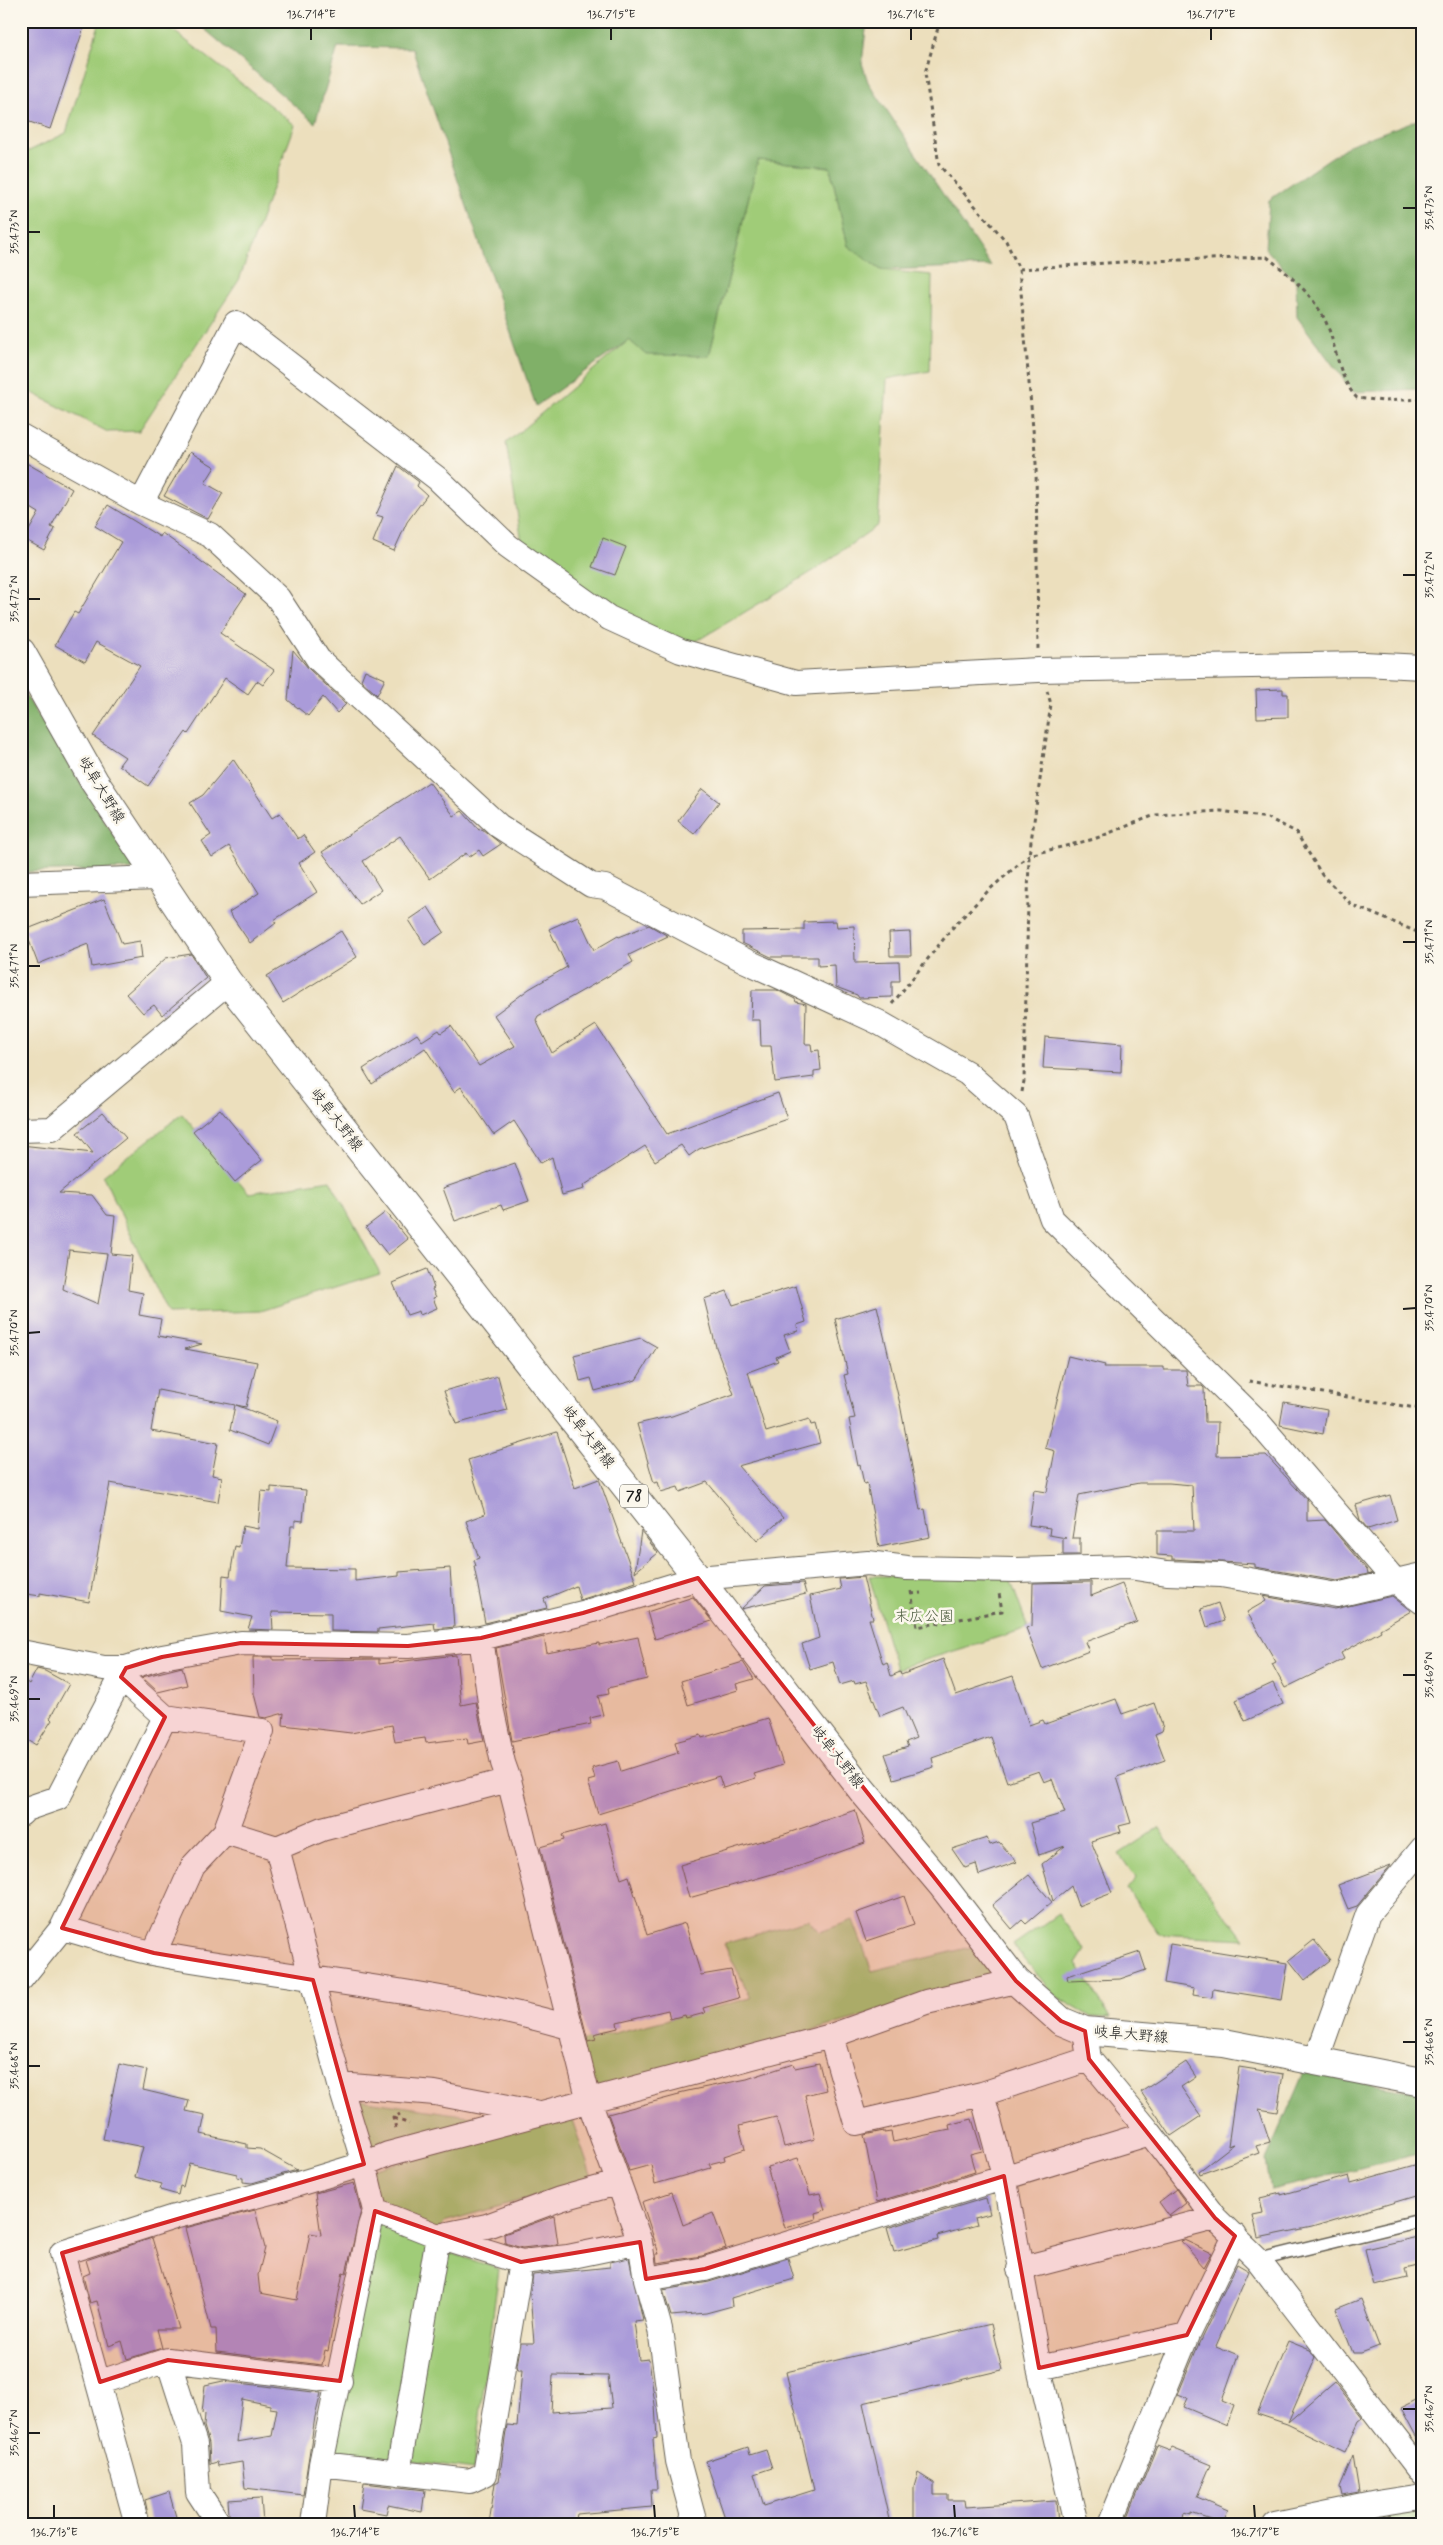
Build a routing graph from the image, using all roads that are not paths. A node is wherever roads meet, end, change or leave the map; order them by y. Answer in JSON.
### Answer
{"nodes":[{"id":1,"x":21,"y":436,"type":"edge"},
{"id":2,"x":140,"y":503,"type":"junction"},
{"id":3,"x":21,"y":652,"type":"edge"},
{"id":4,"x":1422,"y":667,"type":"edge"},
{"id":5,"x":157,"y":878,"type":"junction"},
{"id":6,"x":21,"y":884,"type":"edge"},
{"id":7,"x":228,"y":982,"type":"junction"},
{"id":8,"x":21,"y":1130,"type":"edge"},
{"id":9,"x":1422,"y":1575,"type":"edge"},
{"id":10,"x":698,"y":1578,"type":"junction"},
{"id":11,"x":1397,"y":1583,"type":"junction"},
{"id":12,"x":1422,"y":1602,"type":"edge"},
{"id":13,"x":481,"y":1638,"type":"junction"},
{"id":14,"x":23,"y":1655,"type":"edge"},
{"id":15,"x":124,"y":1672,"type":"junction"},
{"id":16,"x":165,"y":1717,"type":"junction"},
{"id":17,"x":509,"y":1780,"type":"junction"},
{"id":18,"x":21,"y":1814,"type":"edge"},
{"id":19,"x":225,"y":1832,"type":"junction"},
{"id":20,"x":277,"y":1848,"type":"junction"},
{"id":21,"x":1422,"y":1849,"type":"edge"},
{"id":22,"x":62,"y":1928,"type":"junction"},
{"id":23,"x":154,"y":1953,"type":"junction"},
{"id":24,"x":21,"y":1979,"type":"edge"},
{"id":25,"x":313,"y":1980,"type":"junction"},
{"id":26,"x":1016,"y":1981,"type":"junction"},
{"id":27,"x":570,"y":2027,"type":"junction"},
{"id":28,"x":1085,"y":2031,"type":"junction"},
{"id":29,"x":831,"y":2036,"type":"junction"},
{"id":30,"x":1088,"y":2059,"type":"junction"},
{"id":31,"x":1316,"y":2061,"type":"junction"},
{"id":32,"x":1422,"y":2082,"type":"edge"},
{"id":33,"x":340,"y":2085,"type":"junction"},
{"id":34,"x":982,"y":2094,"type":"junction"},
{"id":35,"x":589,"y":2101,"type":"junction"},
{"id":36,"x":543,"y":2113,"type":"junction"},
{"id":37,"x":1150,"y":2133,"type":"junction"},
{"id":38,"x":364,"y":2164,"type":"junction"},
{"id":39,"x":1004,"y":2176,"type":"junction"},
{"id":40,"x":617,"y":2183,"type":"junction"},
{"id":41,"x":375,"y":2211,"type":"junction"},
{"id":42,"x":1215,"y":2218,"type":"junction"},
{"id":43,"x":1422,"y":2220,"type":"edge"},
{"id":44,"x":438,"y":2236,"type":"junction"},
{"id":45,"x":1235,"y":2236,"type":"junction"},
{"id":46,"x":640,"y":2242,"type":"junction"},
{"id":47,"x":1258,"y":2260,"type":"junction"},
{"id":48,"x":521,"y":2262,"type":"junction"},
{"id":49,"x":1019,"y":2269,"type":"junction"},
{"id":50,"x":646,"y":2279,"type":"junction"},
{"id":51,"x":1187,"y":2335,"type":"junction"},
{"id":52,"x":168,"y":2360,"type":"junction"},
{"id":53,"x":1039,"y":2368,"type":"junction"},
{"id":54,"x":340,"y":2381,"type":"junction"},
{"id":55,"x":100,"y":2382,"type":"junction"},
{"id":56,"x":322,"y":2464,"type":"junction"},
{"id":57,"x":398,"y":2473,"type":"junction"},
{"id":58,"x":1422,"y":2473,"type":"edge"},
{"id":59,"x":1422,"y":2496,"type":"edge"},
{"id":60,"x":136,"y":2524,"type":"edge"},
{"id":61,"x":219,"y":2524,"type":"edge"},
{"id":62,"x":313,"y":2524,"type":"edge"},
{"id":63,"x":695,"y":2524,"type":"edge"},
{"id":64,"x":1076,"y":2524,"type":"edge"},
{"id":65,"x":1110,"y":2524,"type":"edge"},
{"id":66,"x":1276,"y":2524,"type":"edge"}],
"edges":[{"from":1,"to":2,"type":"street"},
{"from":2,"to":4,"type":"street"},
{"from":2,"to":11,"type":"street"},
{"from":3,"to":5,"type":"main road","name":"岐阜大野線","number":"78"},
{"from":5,"to":6,"type":"street"},
{"from":5,"to":7,"type":"main road","name":"岐阜大野線","number":"78"},
{"from":7,"to":8,"type":"street"},
{"from":7,"to":10,"type":"main road","name":"岐阜大野線","number":"78"},
{"from":9,"to":11,"type":"street"},
{"from":10,"to":11,"type":"street"},
{"from":10,"to":13,"type":"street"},
{"from":10,"to":26,"type":"main road","name":"岐阜大野線","number":"78"},
{"from":11,"to":12,"type":"street"},
{"from":13,"to":15,"type":"street"},
{"from":13,"to":17,"type":"street"},
{"from":14,"to":15,"type":"street"},
{"from":15,"to":16,"type":"street"},
{"from":15,"to":18,"type":"street"},
{"from":16,"to":19,"type":"street"},
{"from":16,"to":22,"type":"street"},
{"from":17,"to":20,"type":"street"},
{"from":17,"to":27,"type":"street"},
{"from":19,"to":20,"type":"street"},
{"from":19,"to":23,"type":"street"},
{"from":20,"to":25,"type":"street"},
{"from":21,"to":31,"type":"street"},
{"from":22,"to":23,"type":"street"},
{"from":22,"to":24,"type":"street"},
{"from":23,"to":25,"type":"street"},
{"from":25,"to":27,"type":"street"},
{"from":25,"to":33,"type":"street"},
{"from":26,"to":28,"type":"main road","name":"岐阜大野線","number":"78"},
{"from":26,"to":29,"type":"street"},
{"from":27,"to":35,"type":"street"},
{"from":28,"to":30,"type":"street"},
{"from":28,"to":31,"type":"main road","name":"岐阜大野線","number":"78"},
{"from":29,"to":34,"type":"street"},
{"from":29,"to":35,"type":"street"},
{"from":30,"to":34,"type":"street"},
{"from":30,"to":37,"type":"street"},
{"from":31,"to":32,"type":"main road","name":"岐阜大野線","number":"78"},
{"from":33,"to":36,"type":"street"},
{"from":33,"to":38,"type":"street"},
{"from":34,"to":39,"type":"street"},
{"from":35,"to":36,"type":"street"},
{"from":35,"to":40,"type":"street"},
{"from":36,"to":38,"type":"street"},
{"from":37,"to":39,"type":"street"},
{"from":37,"to":42,"type":"street"},
{"from":38,"to":41,"type":"street"},
{"from":38,"to":55,"type":"street"},
{"from":39,"to":49,"type":"street"},
{"from":39,"to":50,"type":"street"},
{"from":40,"to":44,"type":"street"},
{"from":40,"to":46,"type":"street"},
{"from":41,"to":44,"type":"street"},
{"from":41,"to":54,"type":"street"},
{"from":42,"to":45,"type":"street"},
{"from":42,"to":49,"type":"street"},
{"from":43,"to":47,"type":"lane"},
{"from":44,"to":48,"type":"street"},
{"from":44,"to":57,"type":"street"},
{"from":45,"to":47,"type":"street"},
{"from":45,"to":51,"type":"street"},
{"from":46,"to":48,"type":"street"},
{"from":46,"to":50,"type":"street"},
{"from":47,"to":58,"type":"street"},
{"from":48,"to":57,"type":"street"},
{"from":49,"to":53,"type":"street"},
{"from":50,"to":63,"type":"street"},
{"from":51,"to":53,"type":"street"},
{"from":51,"to":65,"type":"street"},
{"from":52,"to":54,"type":"street"},
{"from":52,"to":55,"type":"street"},
{"from":52,"to":61,"type":"street"},
{"from":53,"to":64,"type":"street"},
{"from":54,"to":56,"type":"street"},
{"from":55,"to":60,"type":"street"},
{"from":56,"to":57,"type":"street"},
{"from":56,"to":62,"type":"street"},
{"from":59,"to":66,"type":"street"}]}
